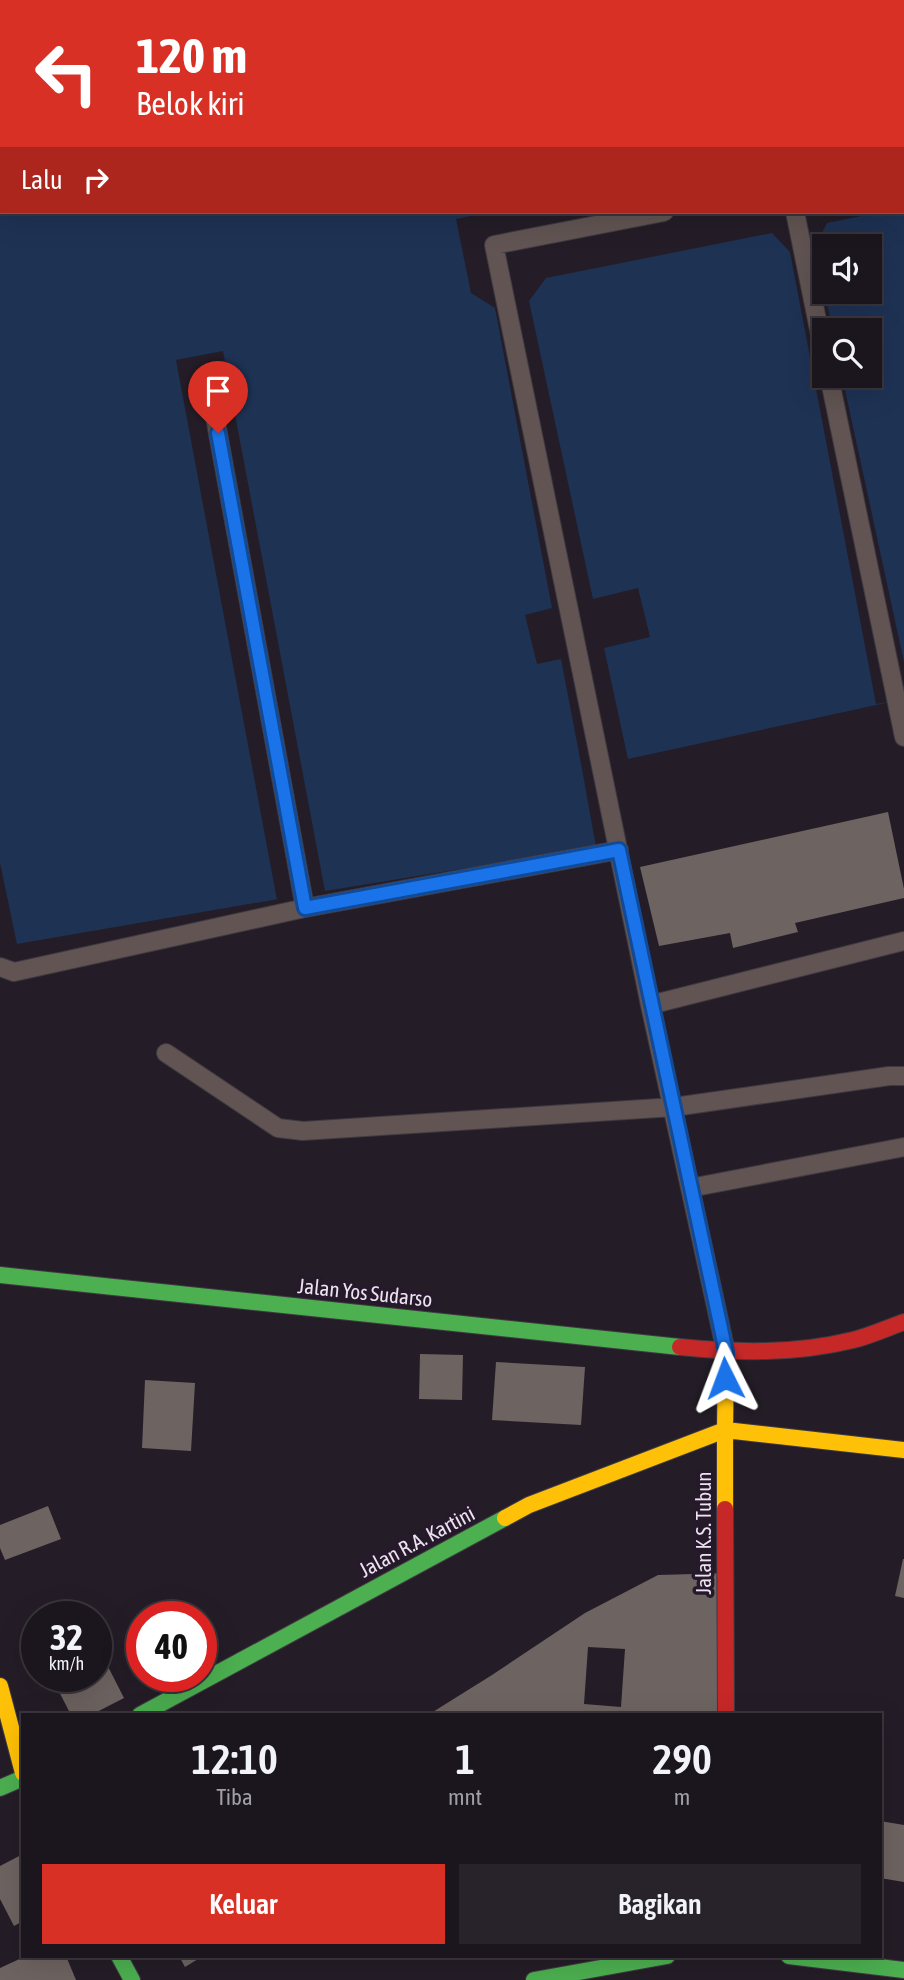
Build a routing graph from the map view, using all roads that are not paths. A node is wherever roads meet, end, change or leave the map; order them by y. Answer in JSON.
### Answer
{"nodes":[{"id":1,"x":644,"y":214,"type":"edge"},
{"id":2,"x":794,"y":214,"type":"edge"},
{"id":3,"x":624,"y":216,"type":"edge"},
{"id":4,"x":816,"y":318,"type":"edge"},
{"id":5,"x":208,"y":379,"type":"dead end"},
{"id":6,"x":831,"y":388,"type":"edge"},
{"id":7,"x":904,"y":737,"type":"edge"},
{"id":8,"x":619,"y":850,"type":"junction"},
{"id":9,"x":305,"y":908,"type":"junction"},
{"id":10,"x":904,"y":941,"type":"edge"},
{"id":11,"x":0,"y":967,"type":"edge"},
{"id":12,"x":650,"y":1005,"type":"junction"},
{"id":13,"x":166,"y":1053,"type":"dead end"},
{"id":14,"x":904,"y":1076,"type":"edge"},
{"id":15,"x":674,"y":1107,"type":"junction"},
{"id":16,"x":904,"y":1147,"type":"edge"},
{"id":17,"x":690,"y":1188,"type":"junction"},
{"id":18,"x":0,"y":1275,"type":"edge"},
{"id":19,"x":904,"y":1322,"type":"edge"},
{"id":20,"x":726,"y":1352,"type":"junction"},
{"id":21,"x":724,"y":1430,"type":"junction"},
{"id":22,"x":904,"y":1450,"type":"edge"},
{"id":23,"x":0,"y":1686,"type":"edge"},
{"id":24,"x":144,"y":1713,"type":"edge"},
{"id":25,"x":726,"y":1713,"type":"edge"},
{"id":26,"x":21,"y":1768,"type":"edge"},
{"id":27,"x":21,"y":1777,"type":"edge"},
{"id":28,"x":0,"y":1788,"type":"edge"},
{"id":29,"x":120,"y":1958,"type":"edge"},
{"id":30,"x":656,"y":1958,"type":"edge"},
{"id":31,"x":805,"y":1958,"type":"edge"},
{"id":32,"x":904,"y":1970,"type":"edge"},
{"id":33,"x":132,"y":1980,"type":"edge"},
{"id":34,"x":534,"y":1980,"type":"edge"}],
"edges":[{"from":1,"to":3,"type":"lane"},
{"from":2,"to":4,"type":"lane"},
{"from":3,"to":8,"type":"lane"},
{"from":5,"to":9,"type":"lane"},
{"from":6,"to":7,"type":"lane"},
{"from":8,"to":9,"type":"lane"},
{"from":8,"to":12,"type":"lane"},
{"from":9,"to":11,"type":"lane"},
{"from":10,"to":12,"type":"lane"},
{"from":12,"to":15,"type":"lane"},
{"from":13,"to":15,"type":"lane"},
{"from":14,"to":15,"type":"lane"},
{"from":15,"to":17,"type":"lane"},
{"from":16,"to":17,"type":"lane"},
{"from":17,"to":20,"type":"lane"},
{"from":18,"to":20,"type":"main road","name":"Jalan Yos Sudarso"},
{"from":19,"to":20,"type":"main road","name":"Jalan Yos Sudarso"},
{"from":20,"to":21,"type":"main road","name":"Jalan K.S. Tubun"},
{"from":21,"to":22,"type":"main road"},
{"from":21,"to":24,"type":"main road","name":"Jalan R.A. Kartini"},
{"from":21,"to":25,"type":"main road","name":"Jalan K.S. Tubun"},
{"from":23,"to":26,"type":"main road"},
{"from":27,"to":28,"type":"main road"},
{"from":29,"to":33,"type":"main road"},
{"from":30,"to":34,"type":"main road"},
{"from":31,"to":32,"type":"main road"}]}
